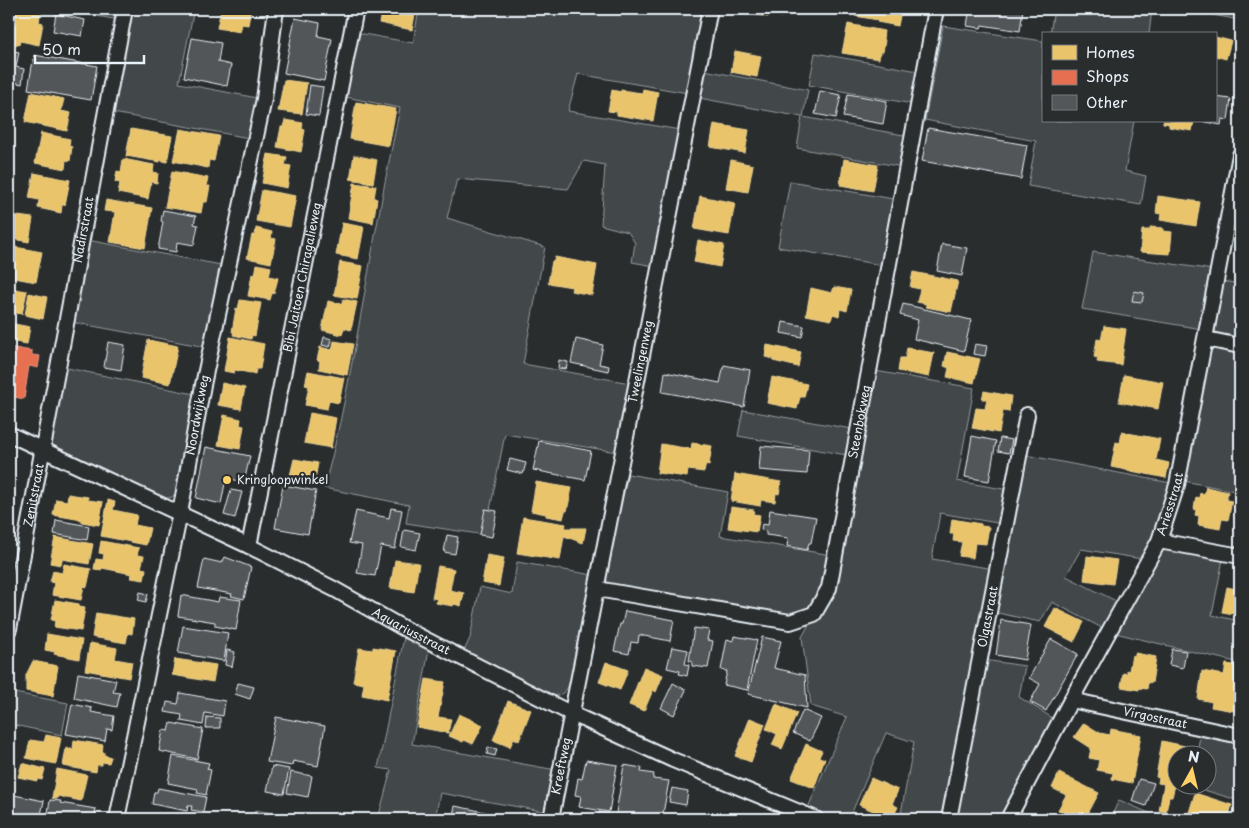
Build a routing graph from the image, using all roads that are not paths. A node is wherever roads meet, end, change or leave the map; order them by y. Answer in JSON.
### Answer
{"nodes":[{"id":1,"x":125,"y":9,"type":"edge"},
{"id":2,"x":276,"y":9,"type":"edge"},
{"id":3,"x":356,"y":9,"type":"edge"},
{"id":4,"x":710,"y":9,"type":"edge"},
{"id":5,"x":936,"y":9,"type":"edge"},
{"id":6,"x":1240,"y":155,"type":"edge"},
{"id":7,"x":1206,"y":339,"type":"junction"},
{"id":8,"x":1240,"y":346,"type":"edge"},
{"id":9,"x":1027,"y":415,"type":"dead end"},
{"id":10,"x":9,"y":434,"type":"edge"},
{"id":11,"x":42,"y":450,"type":"junction"},
{"id":12,"x":180,"y":513,"type":"junction"},
{"id":13,"x":1159,"y":541,"type":"junction"},
{"id":14,"x":249,"y":546,"type":"junction"},
{"id":15,"x":1240,"y":556,"type":"edge"},
{"id":16,"x":597,"y":589,"type":"junction"},
{"id":17,"x":9,"y":629,"type":"edge"},
{"id":18,"x":1071,"y":700,"type":"junction"},
{"id":19,"x":572,"y":714,"type":"junction"},
{"id":20,"x":1240,"y":736,"type":"edge"},
{"id":21,"x":783,"y":812,"type":"edge"},
{"id":22,"x":117,"y":819,"type":"edge"},
{"id":23,"x":551,"y":819,"type":"edge"},
{"id":24,"x":816,"y":819,"type":"edge"},
{"id":25,"x":949,"y":819,"type":"edge"},
{"id":26,"x":1008,"y":819,"type":"edge"}],
"edges":[{"from":1,"to":11,"type":"street","name":"Nadirstraat"},
{"from":2,"to":12,"type":"street","name":"Noordwijkweg"},
{"from":3,"to":14,"type":"street","name":"Bibi Jaitoen Chiragalieweg"},
{"from":4,"to":16,"type":"street","name":"Tweelingenweg"},
{"from":5,"to":16,"type":"street","name":"Steenbokweg"},
{"from":6,"to":7,"type":"street","name":"Ariesstraat"},
{"from":7,"to":8,"type":"street"},
{"from":7,"to":13,"type":"street","name":"Ariesstraat"},
{"from":9,"to":25,"type":"street","name":"Olgastraat"},
{"from":10,"to":11,"type":"street","name":"Aquariusstraat"},
{"from":11,"to":12,"type":"street","name":"Aquariusstraat"},
{"from":11,"to":17,"type":"street","name":"Zenitstraat"},
{"from":12,"to":14,"type":"street","name":"Aquariusstraat"},
{"from":12,"to":22,"type":"street","name":"Noordwijkweg"},
{"from":13,"to":15,"type":"street"},
{"from":13,"to":18,"type":"street","name":"Ariesstraat"},
{"from":14,"to":19,"type":"street","name":"Aquariusstraat"},
{"from":16,"to":19,"type":"street","name":"Tweelingenweg"},
{"from":18,"to":20,"type":"street","name":"Virgostraat"},
{"from":18,"to":26,"type":"street","name":"Ariesstraat"},
{"from":19,"to":21,"type":"street","name":"Aquariusstraat"},
{"from":19,"to":23,"type":"street","name":"Kreeftweg"},
{"from":21,"to":24,"type":"street","name":"Aquariusstraat"}]}
